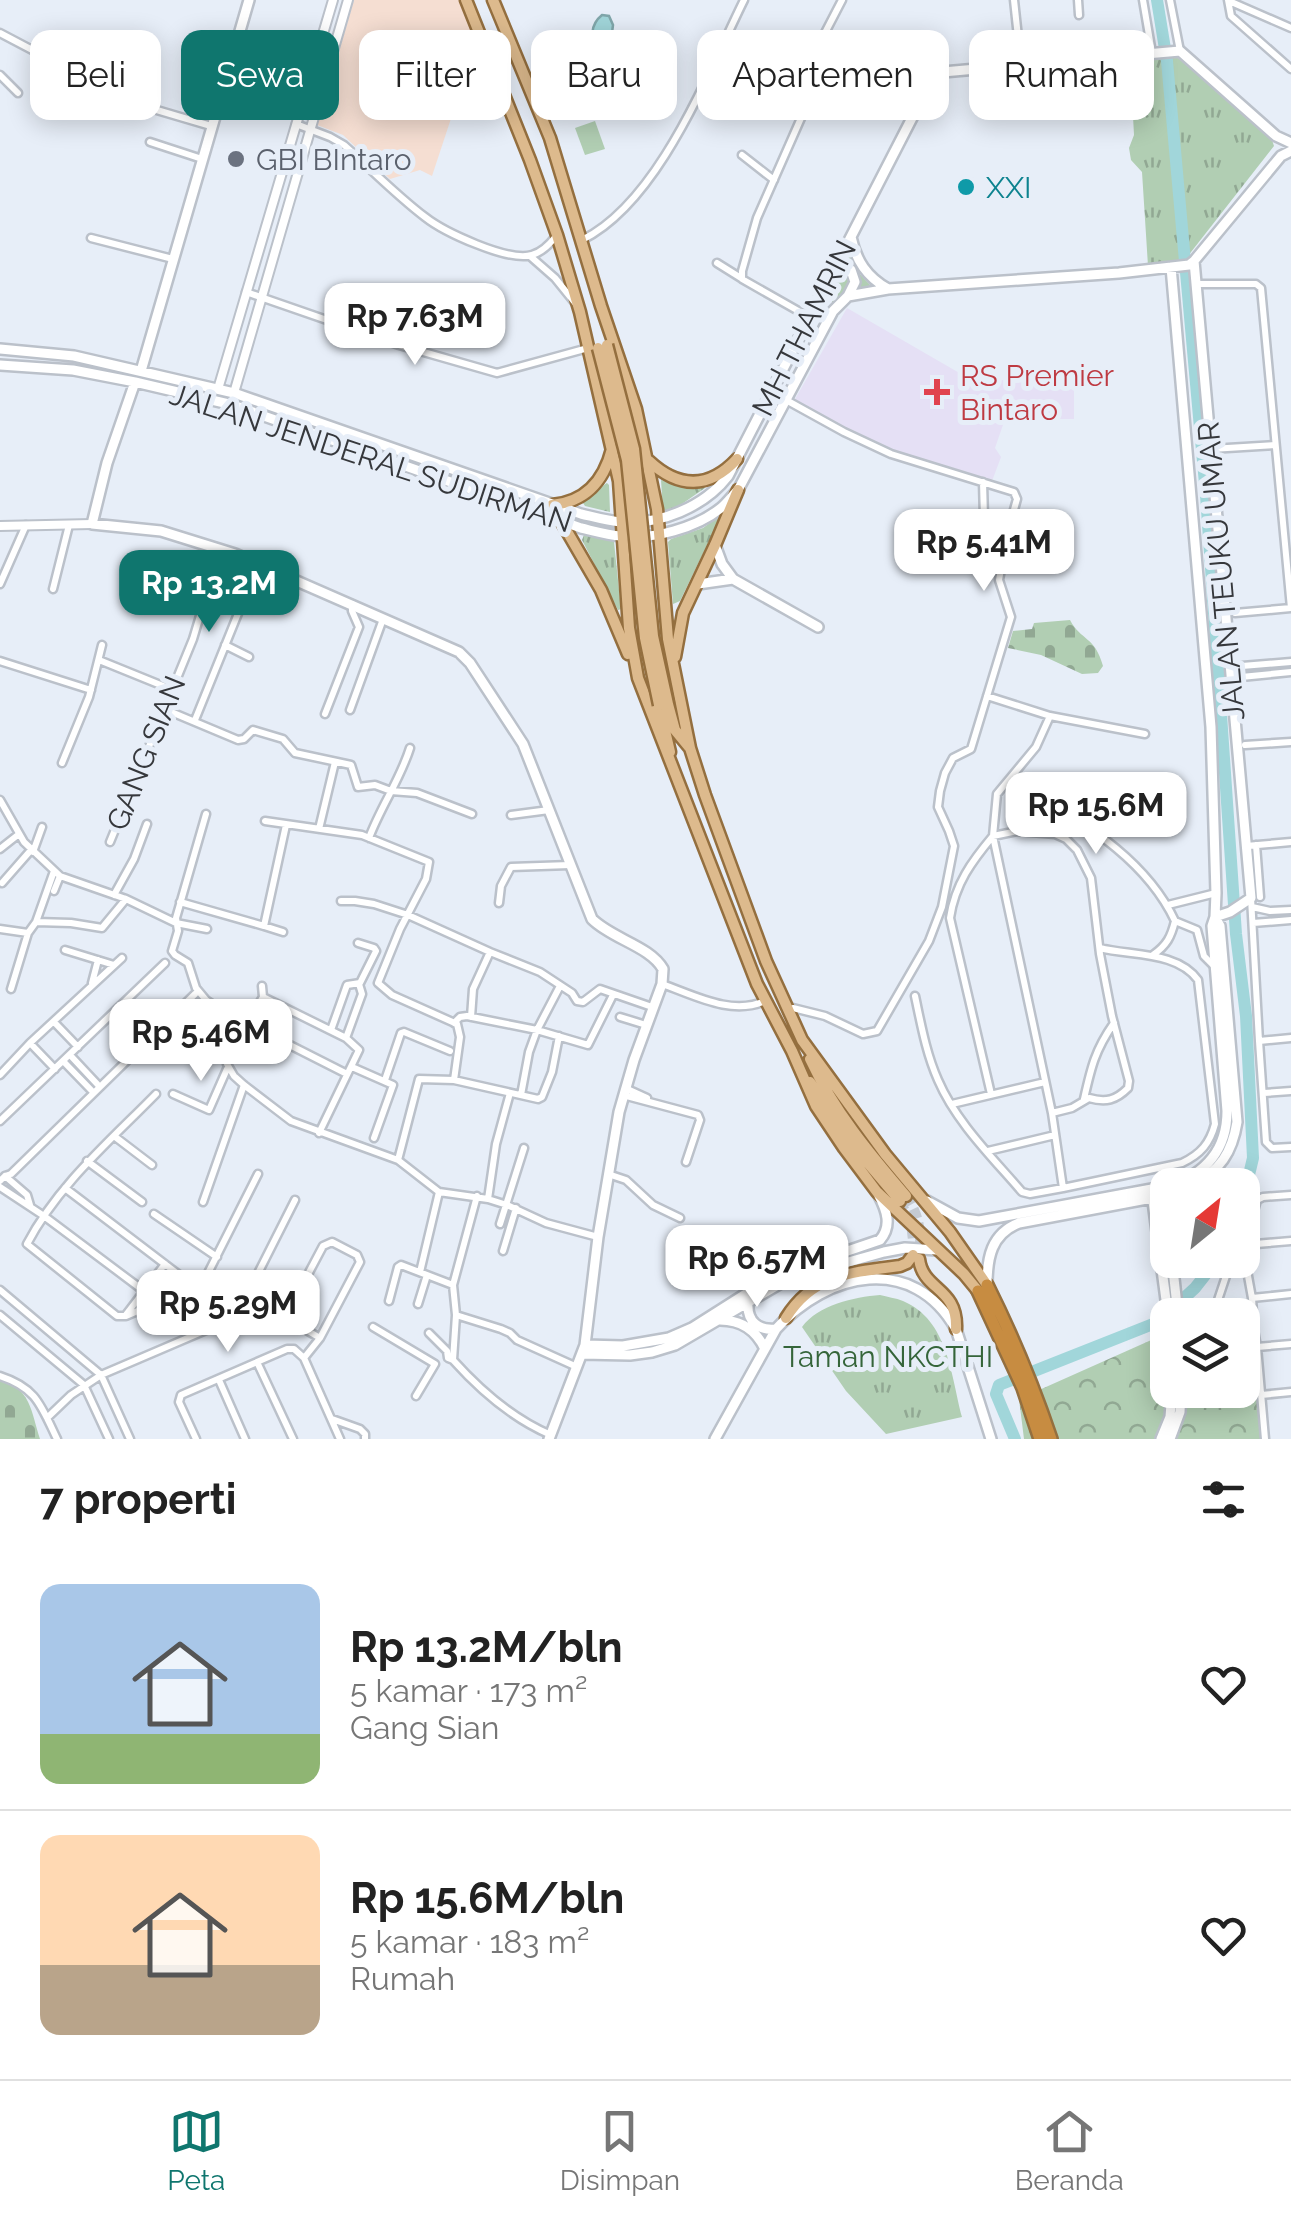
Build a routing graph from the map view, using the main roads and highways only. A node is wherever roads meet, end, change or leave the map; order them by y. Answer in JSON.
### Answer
{"nodes":[{"id":1,"x":249,"y":0,"type":"edge"},
{"id":2,"x":466,"y":0,"type":"edge"},
{"id":3,"x":493,"y":0,"type":"edge"},
{"id":4,"x":1276,"y":136,"type":"junction"},
{"id":5,"x":1291,"y":143,"type":"edge"},
{"id":6,"x":1286,"y":153,"type":"edge"},
{"id":7,"x":850,"y":238,"type":"junction"},
{"id":8,"x":836,"y":264,"type":"junction"},
{"id":9,"x":1183,"y":265,"type":"junction"},
{"id":10,"x":1186,"y":286,"type":"junction"},
{"id":11,"x":888,"y":289,"type":"junction"},
{"id":12,"x":848,"y":296,"type":"junction"},
{"id":13,"x":601,"y":306,"type":"junction"},
{"id":14,"x":598,"y":347,"type":"junction"},
{"id":15,"x":0,"y":349,"type":"edge"},
{"id":16,"x":144,"y":355,"type":"junction"},
{"id":17,"x":0,"y":365,"type":"edge"},
{"id":18,"x":140,"y":371,"type":"junction"},
{"id":19,"x":156,"y":374,"type":"junction"},
{"id":20,"x":135,"y":382,"type":"junction"},
{"id":21,"x":155,"y":386,"type":"junction"},
{"id":22,"x":130,"y":398,"type":"junction"},
{"id":23,"x":304,"y":417,"type":"junction"},
{"id":24,"x":316,"y":421,"type":"junction"},
{"id":25,"x":299,"y":428,"type":"junction"},
{"id":26,"x":312,"y":433,"type":"junction"},
{"id":27,"x":612,"y":447,"type":"junction"},
{"id":28,"x":737,"y":458,"type":"junction"},
{"id":29,"x":648,"y":461,"type":"junction"},
{"id":30,"x":738,"y":490,"type":"junction"},
{"id":31,"x":654,"y":491,"type":"junction"},
{"id":32,"x":620,"y":498,"type":"junction"},
{"id":33,"x":552,"y":505,"type":"junction"},
{"id":34,"x":658,"y":518,"type":"junction"},
{"id":35,"x":561,"y":521,"type":"junction"},
{"id":36,"x":621,"y":522,"type":"junction"},
{"id":37,"x":660,"y":533,"type":"junction"},
{"id":38,"x":622,"y":536,"type":"junction"},
{"id":39,"x":716,"y":545,"type":"junction"},
{"id":40,"x":624,"y":561,"type":"junction"},
{"id":41,"x":663,"y":561,"type":"junction"},
{"id":42,"x":734,"y":579,"type":"junction"},
{"id":43,"x":698,"y":584,"type":"junction"},
{"id":44,"x":818,"y":626,"type":"dead end"},
{"id":45,"x":675,"y":672,"type":"junction"},
{"id":46,"x":638,"y":678,"type":"junction"},
{"id":47,"x":664,"y":704,"type":"junction"},
{"id":48,"x":690,"y":748,"type":"junction"},
{"id":49,"x":672,"y":768,"type":"junction"},
{"id":50,"x":1215,"y":917,"type":"junction"},
{"id":51,"x":802,"y":1040,"type":"junction"},
{"id":52,"x":792,"y":1051,"type":"junction"},
{"id":53,"x":1203,"y":1168,"type":"edge"},
{"id":54,"x":1217,"y":1168,"type":"edge"},
{"id":55,"x":877,"y":1192,"type":"junction"},
{"id":56,"x":1150,"y":1193,"type":"edge"},
{"id":57,"x":1150,"y":1194,"type":"edge"},
{"id":58,"x":924,"y":1200,"type":"junction"},
{"id":59,"x":880,"y":1240,"type":"junction"},
{"id":60,"x":936,"y":1250,"type":"junction"},
{"id":61,"x":884,"y":1252,"type":"junction"},
{"id":62,"x":1170,"y":1278,"type":"edge"},
{"id":63,"x":1171,"y":1278,"type":"edge"},
{"id":64,"x":982,"y":1288,"type":"junction"},
{"id":65,"x":1171,"y":1291,"type":"junction"},
{"id":66,"x":1170,"y":1298,"type":"edge"},
{"id":67,"x":1173,"y":1298,"type":"edge"},
{"id":68,"x":748,"y":1304,"type":"junction"},
{"id":69,"x":717,"y":1317,"type":"junction"},
{"id":70,"x":786,"y":1318,"type":"junction"},
{"id":71,"x":776,"y":1329,"type":"junction"},
{"id":72,"x":956,"y":1329,"type":"junction"},
{"id":73,"x":765,"y":1349,"type":"junction"},
{"id":74,"x":584,"y":1350,"type":"junction"},
{"id":75,"x":1028,"y":1386,"type":"junction"},
{"id":76,"x":1171,"y":1408,"type":"edge"},
{"id":77,"x":1180,"y":1408,"type":"edge"},
{"id":78,"x":550,"y":1437,"type":"edge"},
{"id":79,"x":716,"y":1439,"type":"edge"},
{"id":80,"x":991,"y":1439,"type":"edge"},
{"id":81,"x":1040,"y":1439,"type":"edge"},
{"id":82,"x":1051,"y":1439,"type":"edge"},
{"id":83,"x":1161,"y":1439,"type":"edge"},
{"id":84,"x":1170,"y":1439,"type":"edge"}],
"edges":[{"from":1,"to":16,"type":"main road"},
{"from":2,"to":14,"type":"main road"},
{"from":3,"to":13,"type":"main road"},
{"from":4,"to":5,"type":"main road"},
{"from":4,"to":6,"type":"main road"},
{"from":4,"to":7,"type":"main road","name":"MH THAMRIN"},
{"from":6,"to":9,"type":"main road"},
{"from":7,"to":8,"type":"main road","name":"MH THAMRIN"},
{"from":7,"to":11,"type":"main road"},
{"from":8,"to":12,"type":"main road"},
{"from":8,"to":28,"type":"main road","name":"MH THAMRIN"},
{"from":9,"to":10,"type":"main road","name":"JALAN TEUKU UMAR"},
{"from":9,"to":10,"type":"main road","name":"JALAN TEUKU UMAR"},
{"from":9,"to":11,"type":"main road"},
{"from":10,"to":50,"type":"main road","name":"JALAN TEUKU UMAR"},
{"from":10,"to":50,"type":"main road","name":"JALAN TEUKU UMAR"},
{"from":11,"to":12,"type":"main road"},
{"from":12,"to":30,"type":"main road","name":"MH THAMRIN"},
{"from":13,"to":14,"type":"main road"},
{"from":13,"to":29,"type":"main road"},
{"from":14,"to":27,"type":"main road"},
{"from":14,"to":47,"type":"main road","bridge":true},
{"from":15,"to":18,"type":"main road","name":"JALAN JENDERAL SUDIRMAN"},
{"from":16,"to":18,"type":"main road"},
{"from":16,"to":19,"type":"main road"},
{"from":17,"to":20,"type":"main road","name":"JALAN JENDERAL SUDIRMAN"},
{"from":18,"to":19,"type":"main road","name":"JALAN JENDERAL SUDIRMAN"},
{"from":19,"to":23,"type":"main road","name":"JALAN JENDERAL SUDIRMAN"},
{"from":20,"to":21,"type":"main road","name":"JALAN JENDERAL SUDIRMAN"},
{"from":20,"to":22,"type":"main road"},
{"from":21,"to":22,"type":"main road"},
{"from":21,"to":25,"type":"main road","name":"JALAN JENDERAL SUDIRMAN"},
{"from":22,"to":74,"type":"main road"},
{"from":23,"to":24,"type":"main road","name":"JALAN JENDERAL SUDIRMAN"},
{"from":23,"to":25,"type":"main road"},
{"from":24,"to":26,"type":"main road"},
{"from":24,"to":33,"type":"main road","name":"JALAN JENDERAL SUDIRMAN"},
{"from":25,"to":26,"type":"main road","name":"JALAN JENDERAL SUDIRMAN"},
{"from":26,"to":35,"type":"main road","name":"JALAN JENDERAL SUDIRMAN"},
{"from":27,"to":32,"type":"main road"},
{"from":27,"to":33,"type":"main road"},
{"from":28,"to":29,"type":"main road"},
{"from":28,"to":34,"type":"main road","name":"MH THAMRIN"},
{"from":29,"to":31,"type":"main road"},
{"from":30,"to":37,"type":"main road","name":"MH THAMRIN"},
{"from":30,"to":39,"type":"main road"},
{"from":31,"to":32,"type":"main road"},
{"from":31,"to":34,"type":"main road"},
{"from":32,"to":36,"type":"main road"},
{"from":33,"to":36,"type":"main road","name":"JALAN JENDERAL SUDIRMAN"},
{"from":34,"to":36,"type":"main road","name":"MH THAMRIN"},
{"from":34,"to":37,"type":"main road"},
{"from":35,"to":38,"type":"main road","name":"JALAN JENDERAL SUDIRMAN"},
{"from":35,"to":46,"type":"main road"},
{"from":36,"to":38,"type":"main road"},
{"from":37,"to":38,"type":"main road","name":"MH THAMRIN"},
{"from":37,"to":41,"type":"main road"},
{"from":38,"to":40,"type":"main road"},
{"from":39,"to":42,"type":"main road"},
{"from":39,"to":43,"type":"main road"},
{"from":40,"to":41,"type":"main road"},
{"from":40,"to":46,"type":"main road"},
{"from":41,"to":45,"type":"main road"},
{"from":42,"to":43,"type":"main road"},
{"from":42,"to":44,"type":"main road"},
{"from":43,"to":45,"type":"main road"},
{"from":45,"to":48,"type":"main road"},
{"from":46,"to":49,"type":"main road"},
{"from":47,"to":48,"type":"main road"},
{"from":47,"to":49,"type":"main road"},
{"from":48,"to":51,"type":"main road"},
{"from":49,"to":52,"type":"main road"},
{"from":50,"to":53,"type":"main road","name":"JALAN TEUKU UMAR"},
{"from":50,"to":54,"type":"main road","name":"JALAN TEUKU UMAR"},
{"from":51,"to":52,"type":"main road"},
{"from":51,"to":58,"type":"main road"},
{"from":52,"to":55,"type":"main road"},
{"from":55,"to":59,"type":"main road"},
{"from":55,"to":60,"type":"main road"},
{"from":56,"to":58,"type":"main road","name":"JALAN TEUKU UMAR"},
{"from":57,"to":64,"type":"main road","name":"JALAN TEUKU UMAR"},
{"from":58,"to":64,"type":"main road"},
{"from":59,"to":61,"type":"main road"},
{"from":59,"to":69,"type":"main road"},
{"from":60,"to":61,"type":"main road"},
{"from":60,"to":64,"type":"main road"},
{"from":61,"to":68,"type":"main road"},
{"from":62,"to":65,"type":"main road"},
{"from":63,"to":65,"type":"main road"},
{"from":64,"to":75,"type":"highway"},
{"from":65,"to":66,"type":"main road"},
{"from":65,"to":67,"type":"main road"},
{"from":68,"to":69,"type":"main road"},
{"from":68,"to":71,"type":"main road"},
{"from":69,"to":73,"type":"main road"},
{"from":69,"to":74,"type":"main road"},
{"from":70,"to":71,"type":"main road"},
{"from":70,"to":72,"type":"main road"},
{"from":70,"to":72,"type":"main road"},
{"from":71,"to":73,"type":"main road"},
{"from":72,"to":80,"type":"main road"},
{"from":73,"to":79,"type":"main road"},
{"from":74,"to":78,"type":"main road"},
{"from":75,"to":81,"type":"highway"},
{"from":75,"to":82,"type":"highway"},
{"from":76,"to":83,"type":"main road"},
{"from":77,"to":84,"type":"main road"}]}
